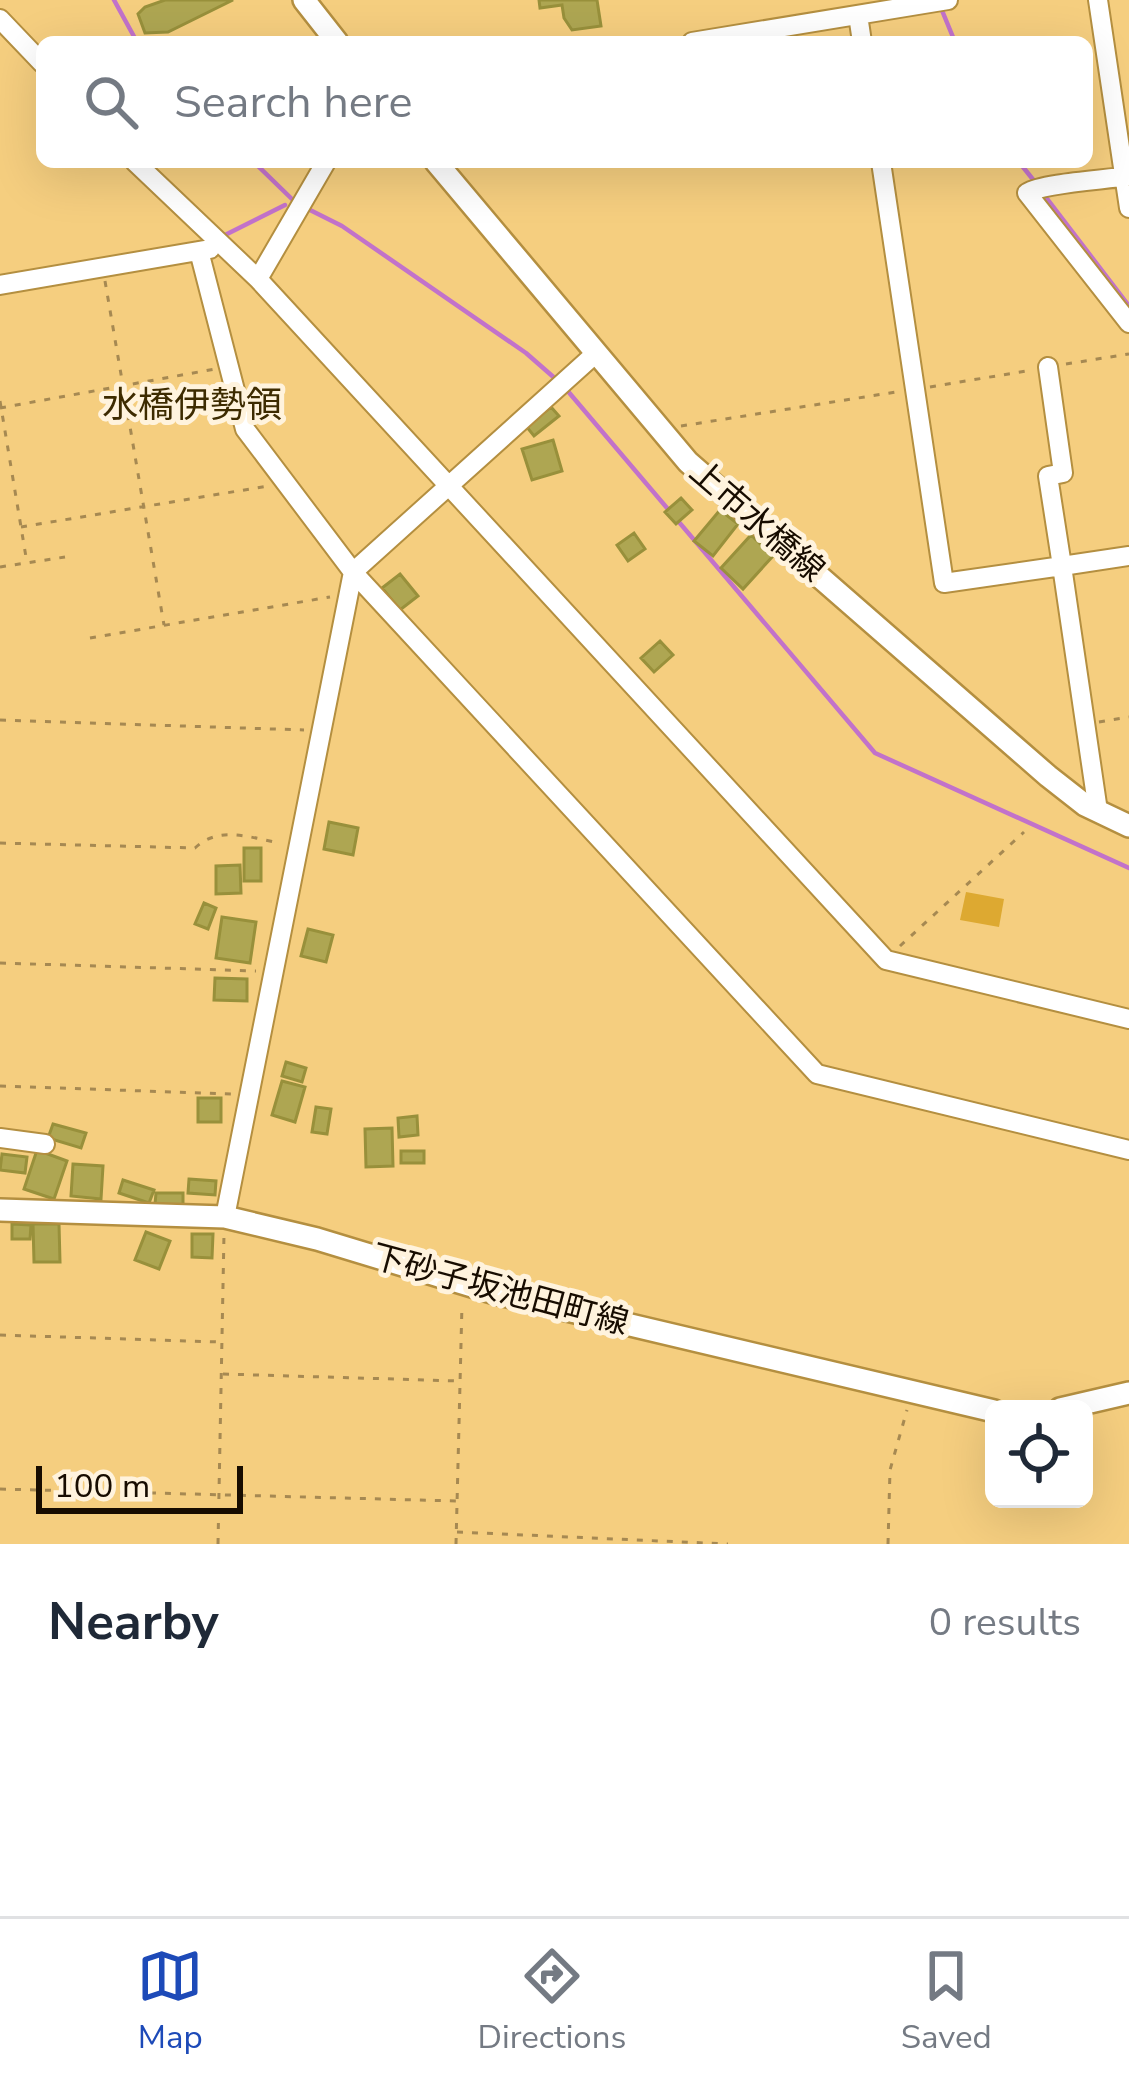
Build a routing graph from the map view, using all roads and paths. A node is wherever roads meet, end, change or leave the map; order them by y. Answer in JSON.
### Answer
{"nodes":[{"id":1,"x":304,"y":0,"type":"edge"},
{"id":2,"x":949,"y":0,"type":"edge"},
{"id":3,"x":1098,"y":0,"type":"edge"},
{"id":4,"x":858,"y":15,"type":"junction"},
{"id":5,"x":0,"y":19,"type":"edge"},
{"id":6,"x":332,"y":36,"type":"edge"},
{"id":7,"x":729,"y":36,"type":"edge"},
{"id":8,"x":861,"y":36,"type":"edge"},
{"id":9,"x":36,"y":57,"type":"edge"},
{"id":10,"x":142,"y":168,"type":"edge"},
{"id":11,"x":323,"y":168,"type":"edge"},
{"id":12,"x":441,"y":168,"type":"edge"},
{"id":13,"x":882,"y":168,"type":"edge"},
{"id":14,"x":1126,"y":177,"type":"edge"},
{"id":15,"x":1129,"y":208,"type":"edge"},
{"id":16,"x":227,"y":247,"type":"junction"},
{"id":17,"x":199,"y":250,"type":"junction"},
{"id":18,"x":103,"y":268,"type":"junction"},
{"id":19,"x":258,"y":279,"type":"junction"},
{"id":20,"x":0,"y":285,"type":"edge"},
{"id":21,"x":1129,"y":323,"type":"edge"},
{"id":22,"x":595,"y":354,"type":"junction"},
{"id":23,"x":1129,"y":354,"type":"edge"},
{"id":24,"x":228,"y":367,"type":"junction"},
{"id":25,"x":1048,"y":367,"type":"junction"},
{"id":26,"x":123,"y":387,"type":"junction"},
{"id":27,"x":916,"y":389,"type":"junction"},
{"id":28,"x":0,"y":406,"type":"edge"},
{"id":29,"x":658,"y":429,"type":"junction"},
{"id":30,"x":286,"y":483,"type":"junction"},
{"id":31,"x":449,"y":487,"type":"junction"},
{"id":32,"x":144,"y":508,"type":"junction"},
{"id":33,"x":21,"y":526,"type":"junction"},
{"id":34,"x":1129,"y":556,"type":"edge"},
{"id":35,"x":65,"y":557,"type":"dead end"},
{"id":36,"x":27,"y":563,"type":"junction"},
{"id":37,"x":1062,"y":566,"type":"junction"},
{"id":38,"x":0,"y":567,"type":"edge"},
{"id":39,"x":353,"y":572,"type":"junction"},
{"id":40,"x":349,"y":594,"type":"junction"},
{"id":41,"x":164,"y":625,"type":"junction"},
{"id":42,"x":90,"y":638,"type":"dead end"},
{"id":43,"x":1129,"y":717,"type":"edge"},
{"id":44,"x":0,"y":720,"type":"edge"},
{"id":45,"x":1085,"y":724,"type":"junction"},
{"id":46,"x":321,"y":731,"type":"junction"},
{"id":47,"x":1098,"y":811,"type":"junction"},
{"id":48,"x":1129,"y":826,"type":"edge"},
{"id":49,"x":1024,"y":832,"type":"dead end"},
{"id":50,"x":0,"y":843,"type":"edge"},
{"id":51,"x":300,"y":847,"type":"junction"},
{"id":52,"x":886,"y":960,"type":"junction"},
{"id":53,"x":0,"y":964,"type":"edge"},
{"id":54,"x":274,"y":971,"type":"junction"},
{"id":55,"x":1129,"y":1019,"type":"edge"},
{"id":56,"x":0,"y":1086,"type":"edge"},
{"id":57,"x":250,"y":1095,"type":"junction"},
{"id":58,"x":0,"y":1138,"type":"edge"},
{"id":59,"x":45,"y":1144,"type":"dead end"},
{"id":60,"x":1129,"y":1150,"type":"edge"},
{"id":61,"x":0,"y":1210,"type":"edge"},
{"id":62,"x":225,"y":1217,"type":"junction"},
{"id":63,"x":463,"y":1284,"type":"junction"},
{"id":64,"x":0,"y":1335,"type":"edge"},
{"id":65,"x":222,"y":1342,"type":"junction"},
{"id":66,"x":221,"y":1374,"type":"junction"},
{"id":67,"x":460,"y":1381,"type":"junction"},
{"id":68,"x":911,"y":1393,"type":"junction"},
{"id":69,"x":1129,"y":1393,"type":"edge"},
{"id":70,"x":1093,"y":1401,"type":"edge"},
{"id":71,"x":985,"y":1409,"type":"edge"},
{"id":72,"x":0,"y":1489,"type":"edge"},
{"id":73,"x":219,"y":1494,"type":"junction"},
{"id":74,"x":458,"y":1501,"type":"junction"},
{"id":75,"x":457,"y":1532,"type":"junction"},
{"id":76,"x":218,"y":1544,"type":"edge"},
{"id":77,"x":456,"y":1544,"type":"edge"},
{"id":78,"x":728,"y":1544,"type":"edge"},
{"id":79,"x":888,"y":1544,"type":"edge"}],
"edges":[{"from":1,"to":6,"type":"main road"},
{"from":2,"to":4,"type":"street"},
{"from":3,"to":14,"type":"street"},
{"from":4,"to":7,"type":"street"},
{"from":4,"to":8,"type":"street"},
{"from":5,"to":9,"type":"street"},
{"from":10,"to":16,"type":"street"},
{"from":11,"to":19,"type":"street"},
{"from":12,"to":22,"type":"main road","name":"上市水橋線"},
{"from":13,"to":27,"type":"street"},
{"from":14,"to":15,"type":"street"},
{"from":14,"to":21,"type":"street"},
{"from":16,"to":17,"type":"street"},
{"from":16,"to":19,"type":"street"},
{"from":17,"to":18,"type":"street"},
{"from":17,"to":24,"type":"street"},
{"from":18,"to":20,"type":"street"},
{"from":18,"to":26,"type":"path"},
{"from":19,"to":31,"type":"street"},
{"from":22,"to":29,"type":"main road","name":"上市水橋線"},
{"from":22,"to":31,"type":"street"},
{"from":23,"to":25,"type":"path"},
{"from":24,"to":26,"type":"path"},
{"from":24,"to":30,"type":"street"},
{"from":25,"to":27,"type":"path"},
{"from":25,"to":37,"type":"street"},
{"from":26,"to":28,"type":"path"},
{"from":26,"to":32,"type":"path"},
{"from":27,"to":29,"type":"path"},
{"from":27,"to":37,"type":"street"},
{"from":28,"to":33,"type":"path"},
{"from":29,"to":47,"type":"main road","name":"上市水橋線"},
{"from":30,"to":32,"type":"path"},
{"from":30,"to":39,"type":"street"},
{"from":31,"to":39,"type":"street"},
{"from":31,"to":52,"type":"street"},
{"from":32,"to":33,"type":"path"},
{"from":32,"to":41,"type":"path"},
{"from":33,"to":36,"type":"path"},
{"from":34,"to":37,"type":"street"},
{"from":35,"to":36,"type":"path"},
{"from":36,"to":38,"type":"path"},
{"from":37,"to":45,"type":"street"},
{"from":39,"to":40,"type":"street"},
{"from":39,"to":60,"type":"street"},
{"from":40,"to":41,"type":"path"},
{"from":40,"to":46,"type":"street"},
{"from":41,"to":42,"type":"path"},
{"from":43,"to":45,"type":"path"},
{"from":44,"to":46,"type":"path"},
{"from":45,"to":47,"type":"street"},
{"from":46,"to":51,"type":"street"},
{"from":47,"to":48,"type":"main road","name":"上市水橋線"},
{"from":49,"to":52,"type":"path"},
{"from":50,"to":51,"type":"path"},
{"from":51,"to":54,"type":"street"},
{"from":52,"to":55,"type":"street"},
{"from":53,"to":54,"type":"path"},
{"from":54,"to":57,"type":"street"},
{"from":56,"to":57,"type":"path"},
{"from":57,"to":62,"type":"street"},
{"from":58,"to":59,"type":"street"},
{"from":61,"to":62,"type":"main road","name":"下砂子坂池田町線"},
{"from":62,"to":63,"type":"main road","name":"下砂子坂池田町線"},
{"from":62,"to":65,"type":"path"},
{"from":63,"to":67,"type":"path"},
{"from":63,"to":68,"type":"main road","name":"下砂子坂池田町線"},
{"from":64,"to":65,"type":"path"},
{"from":65,"to":66,"type":"path"},
{"from":66,"to":67,"type":"path"},
{"from":66,"to":73,"type":"path"},
{"from":67,"to":74,"type":"path"},
{"from":68,"to":71,"type":"main road","name":"下砂子坂池田町線"},
{"from":68,"to":79,"type":"path"},
{"from":69,"to":70,"type":"main road"},
{"from":72,"to":73,"type":"path"},
{"from":73,"to":74,"type":"path"},
{"from":73,"to":76,"type":"path"},
{"from":74,"to":75,"type":"path"},
{"from":75,"to":77,"type":"path"},
{"from":75,"to":78,"type":"path"}]}
